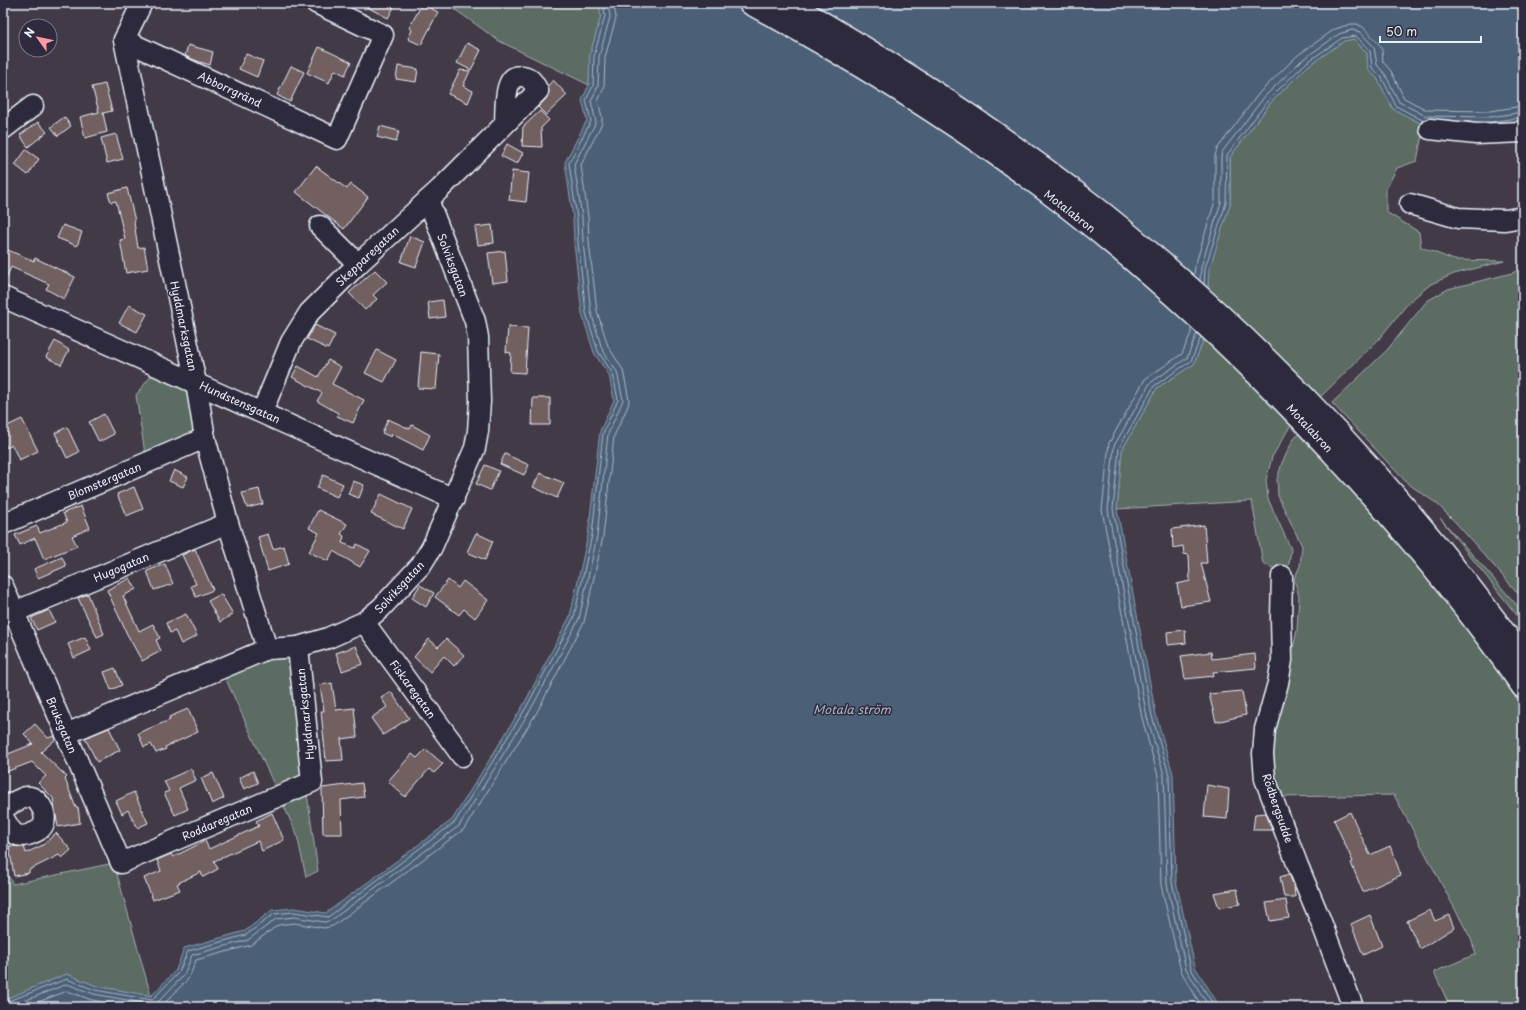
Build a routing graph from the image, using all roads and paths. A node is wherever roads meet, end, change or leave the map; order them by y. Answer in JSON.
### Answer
{"nodes":[{"id":1,"x":142,"y":3,"type":"edge"},
{"id":2,"x":316,"y":3,"type":"edge"},
{"id":3,"x":750,"y":3,"type":"edge"},
{"id":4,"x":788,"y":3,"type":"edge"},
{"id":5,"x":124,"y":40,"type":"junction"},
{"id":6,"x":33,"y":106,"type":"dead end"},
{"id":7,"x":506,"y":123,"type":"dead end"},
{"id":8,"x":3,"y":129,"type":"edge"},
{"id":9,"x":1430,"y":129,"type":"dead end"},
{"id":10,"x":1523,"y":132,"type":"edge"},
{"id":11,"x":428,"y":200,"type":"junction"},
{"id":12,"x":1410,"y":204,"type":"dead end"},
{"id":13,"x":1523,"y":217,"type":"edge"},
{"id":14,"x":320,"y":226,"type":"dead end"},
{"id":15,"x":358,"y":264,"type":"junction"},
{"id":16,"x":3,"y":297,"type":"edge"},
{"id":17,"x":196,"y":382,"type":"junction"},
{"id":18,"x":262,"y":412,"type":"junction"},
{"id":19,"x":205,"y":438,"type":"junction"},
{"id":20,"x":1356,"y":464,"type":"junction"},
{"id":21,"x":454,"y":499,"type":"junction"},
{"id":22,"x":228,"y":523,"type":"junction"},
{"id":23,"x":3,"y":524,"type":"edge"},
{"id":24,"x":1282,"y":576,"type":"dead end"},
{"id":25,"x":3,"y":586,"type":"edge"},
{"id":26,"x":14,"y":612,"type":"junction"},
{"id":27,"x":364,"y":622,"type":"junction"},
{"id":28,"x":298,"y":647,"type":"junction"},
{"id":29,"x":267,"y":649,"type":"junction"},
{"id":30,"x":1523,"y":658,"type":"edge"},
{"id":31,"x":1523,"y":687,"type":"edge"},
{"id":32,"x":66,"y":734,"type":"junction"},
{"id":33,"x":462,"y":756,"type":"dead end"},
{"id":34,"x":312,"y":782,"type":"joint"},
{"id":35,"x":3,"y":808,"type":"edge"},
{"id":36,"x":3,"y":817,"type":"edge"},
{"id":37,"x":121,"y":863,"type":"joint"},
{"id":38,"x":1353,"y":1007,"type":"edge"}],
"edges":[{"from":1,"to":5,"type":"street"},
{"from":2,"to":5,"type":"street","name":"Abborrgränd"},
{"from":3,"to":20,"type":"highway","name":"Motalabron"},
{"from":4,"to":20,"type":"highway","name":"Motalabron"},
{"from":5,"to":17,"type":"street","name":"Hyddmarksgatan"},
{"from":6,"to":8,"type":"street"},
{"from":7,"to":11,"type":"street","name":"Skepparegatan"},
{"from":9,"to":10,"type":"street"},
{"from":11,"to":15,"type":"street","name":"Skepparegatan"},
{"from":11,"to":21,"type":"street","name":"Solviksgatan"},
{"from":12,"to":13,"type":"street"},
{"from":14,"to":15,"type":"street"},
{"from":15,"to":18,"type":"street","name":"Skepparegatan"},
{"from":16,"to":17,"type":"street","name":"Hundstensgatan"},
{"from":17,"to":18,"type":"street","name":"Hundstensgatan"},
{"from":17,"to":19,"type":"street","name":"Hyddmarksgatan"},
{"from":18,"to":21,"type":"street","name":"Hundstensgatan"},
{"from":19,"to":22,"type":"street","name":"Hyddmarksgatan"},
{"from":19,"to":23,"type":"street","name":"Blomstergatan"},
{"from":20,"to":30,"type":"highway"},
{"from":20,"to":31,"type":"highway"},
{"from":21,"to":27,"type":"street","name":"Solviksgatan"},
{"from":22,"to":26,"type":"street","name":"Hugogatan"},
{"from":22,"to":29,"type":"street","name":"Hyddmarksgatan"},
{"from":24,"to":38,"type":"street","name":"Rödbergsudde"},
{"from":25,"to":26,"type":"street","name":"Bruksgatan"},
{"from":26,"to":32,"type":"street","name":"Bruksgatan"},
{"from":27,"to":28,"type":"street","name":"Solviksgatan"},
{"from":27,"to":33,"type":"street","name":"Fiskaregatan"},
{"from":28,"to":29,"type":"street","name":"Solviksgatan"},
{"from":28,"to":34,"type":"street","name":"Hyddmarksgatan"},
{"from":29,"to":32,"type":"street","name":"Solviksgatan"},
{"from":32,"to":37,"type":"street","name":"Bruksgatan"},
{"from":34,"to":37,"type":"street","name":"Roddaregatan"},
{"from":35,"to":36,"type":"street"}]}
